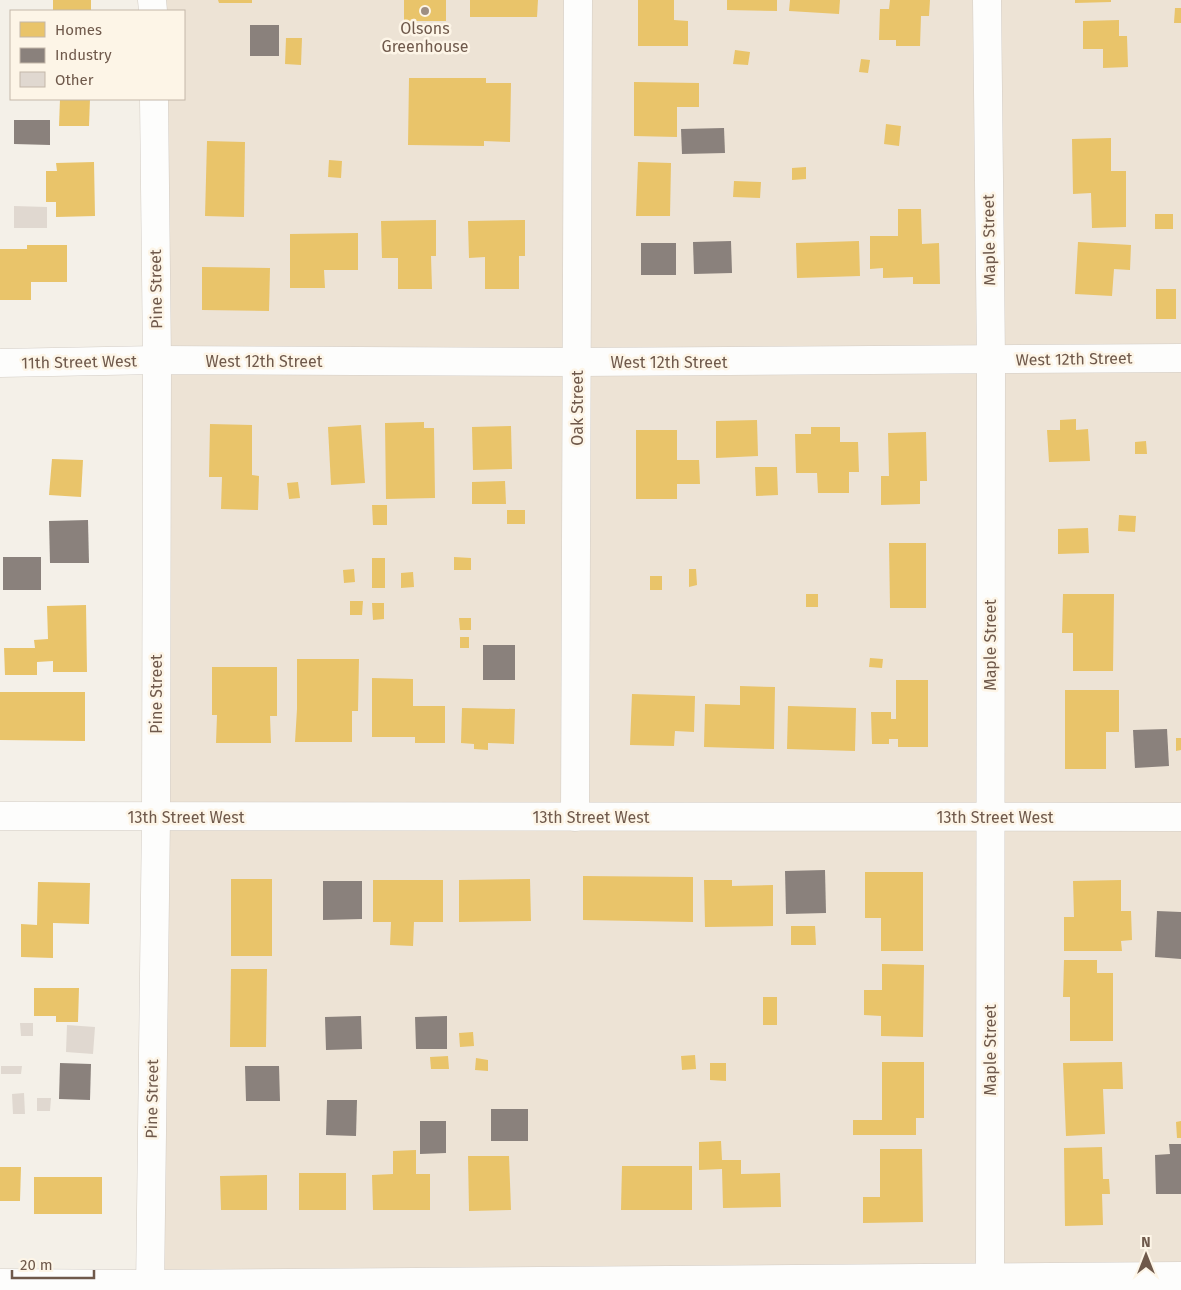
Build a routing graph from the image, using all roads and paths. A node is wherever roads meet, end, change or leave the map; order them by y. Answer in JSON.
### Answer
{"nodes":[{"id":1,"x":578,"y":0,"type":"edge"},
{"id":2,"x":987,"y":0,"type":"edge"},
{"id":3,"x":154,"y":100,"type":"edge"},
{"id":4,"x":1181,"y":358,"type":"edge"},
{"id":5,"x":157,"y":360,"type":"junction"},
{"id":6,"x":991,"y":360,"type":"junction"},
{"id":7,"x":578,"y":362,"type":"junction"},
{"id":8,"x":0,"y":363,"type":"edge"},
{"id":9,"x":0,"y":816,"type":"edge"},
{"id":10,"x":156,"y":817,"type":"junction"},
{"id":11,"x":575,"y":817,"type":"junction"},
{"id":12,"x":990,"y":817,"type":"junction"},
{"id":13,"x":1181,"y":817,"type":"edge"},
{"id":14,"x":1181,"y":1276,"type":"edge"},
{"id":15,"x":0,"y":1283,"type":"edge"},
{"id":16,"x":990,"y":1284,"type":"edge"},
{"id":17,"x":150,"y":1287,"type":"edge"}],
"edges":[{"from":1,"to":7,"type":"street","name":"Oak Street"},
{"from":2,"to":6,"type":"street","name":"Maple Street"},
{"from":3,"to":5,"type":"street","name":"Pine Street"},
{"from":4,"to":6,"type":"street","name":"West 12th Street"},
{"from":5,"to":7,"type":"street","name":"West 12th Street"},
{"from":5,"to":8,"type":"street","name":"11th Street West"},
{"from":5,"to":10,"type":"street","name":"Pine Street"},
{"from":6,"to":7,"type":"street","name":"West 12th Street"},
{"from":6,"to":12,"type":"street","name":"Maple Street"},
{"from":7,"to":11,"type":"street","name":"Oak Street"},
{"from":9,"to":10,"type":"street","name":"13th Street West"},
{"from":10,"to":11,"type":"street","name":"13th Street West"},
{"from":10,"to":17,"type":"street","name":"Pine Street"},
{"from":11,"to":12,"type":"street","name":"13th Street West"},
{"from":12,"to":13,"type":"street","name":"13th Street West"},
{"from":12,"to":16,"type":"street","name":"Maple Street"},
{"from":14,"to":16,"type":"street"},
{"from":15,"to":17,"type":"street"},
{"from":16,"to":17,"type":"street"}]}
